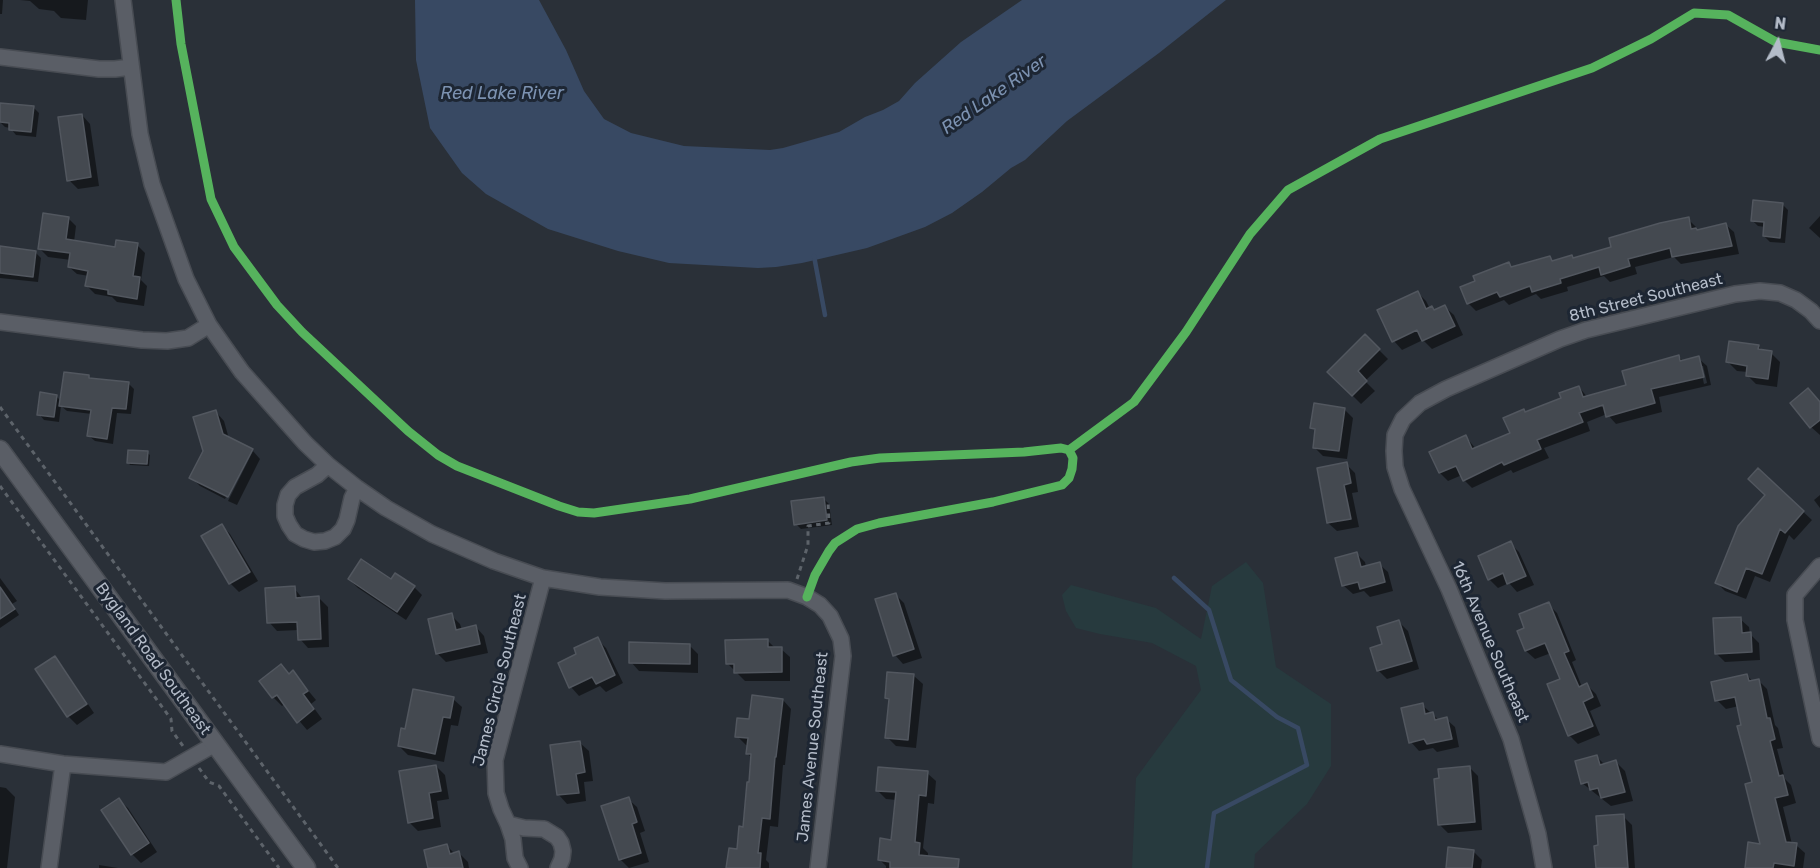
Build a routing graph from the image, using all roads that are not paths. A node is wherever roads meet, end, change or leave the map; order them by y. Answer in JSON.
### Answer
{"nodes":[{"id":1,"x":123,"y":0,"type":"edge"},
{"id":2,"x":0,"y":57,"type":"edge"},
{"id":3,"x":131,"y":67,"type":"junction"},
{"id":4,"x":0,"y":321,"type":"edge"},
{"id":5,"x":1820,"y":321,"type":"edge"},
{"id":6,"x":209,"y":325,"type":"junction"},
{"id":7,"x":1395,"y":435,"type":"joint"},
{"id":8,"x":0,"y":450,"type":"edge"},
{"id":9,"x":328,"y":465,"type":"junction"},
{"id":10,"x":357,"y":488,"type":"junction"},
{"id":11,"x":1820,"y":566,"type":"edge"},
{"id":12,"x":543,"y":578,"type":"junction"},
{"id":13,"x":1820,"y":739,"type":"edge"},
{"id":14,"x":215,"y":744,"type":"junction"},
{"id":15,"x":0,"y":754,"type":"edge"},
{"id":16,"x":63,"y":764,"type":"junction"},
{"id":17,"x":508,"y":824,"type":"junction"},
{"id":18,"x":50,"y":868,"type":"edge"},
{"id":19,"x":306,"y":868,"type":"edge"},
{"id":20,"x":520,"y":868,"type":"edge"},
{"id":21,"x":558,"y":868,"type":"edge"},
{"id":22,"x":818,"y":868,"type":"edge"},
{"id":23,"x":1544,"y":868,"type":"edge"}],
"edges":[{"from":1,"to":3,"type":"street","name":"James Avenue Southeast"},
{"from":2,"to":3,"type":"street"},
{"from":3,"to":6,"type":"street","name":"James Avenue Southeast"},
{"from":4,"to":6,"type":"street"},
{"from":5,"to":7,"type":"street","name":"8th Street Southeast"},
{"from":6,"to":9,"type":"street","name":"James Avenue Southeast"},
{"from":7,"to":23,"type":"street","name":"16th Avenue Southeast"},
{"from":8,"to":14,"type":"street","name":"Bygland Road Southeast"},
{"from":9,"to":10,"type":"street","name":"James Avenue Southeast"},
{"from":9,"to":10,"type":"street"},
{"from":10,"to":12,"type":"street","name":"James Avenue Southeast"},
{"from":11,"to":13,"type":"street"},
{"from":12,"to":17,"type":"street","name":"James Circle Southeast"},
{"from":12,"to":22,"type":"street","name":"James Avenue Southeast"},
{"from":14,"to":16,"type":"street"},
{"from":14,"to":19,"type":"street","name":"Bygland Road Southeast"},
{"from":15,"to":16,"type":"street"},
{"from":16,"to":18,"type":"street"},
{"from":17,"to":20,"type":"street","name":"James Circle Southeast"},
{"from":17,"to":21,"type":"street"}]}
